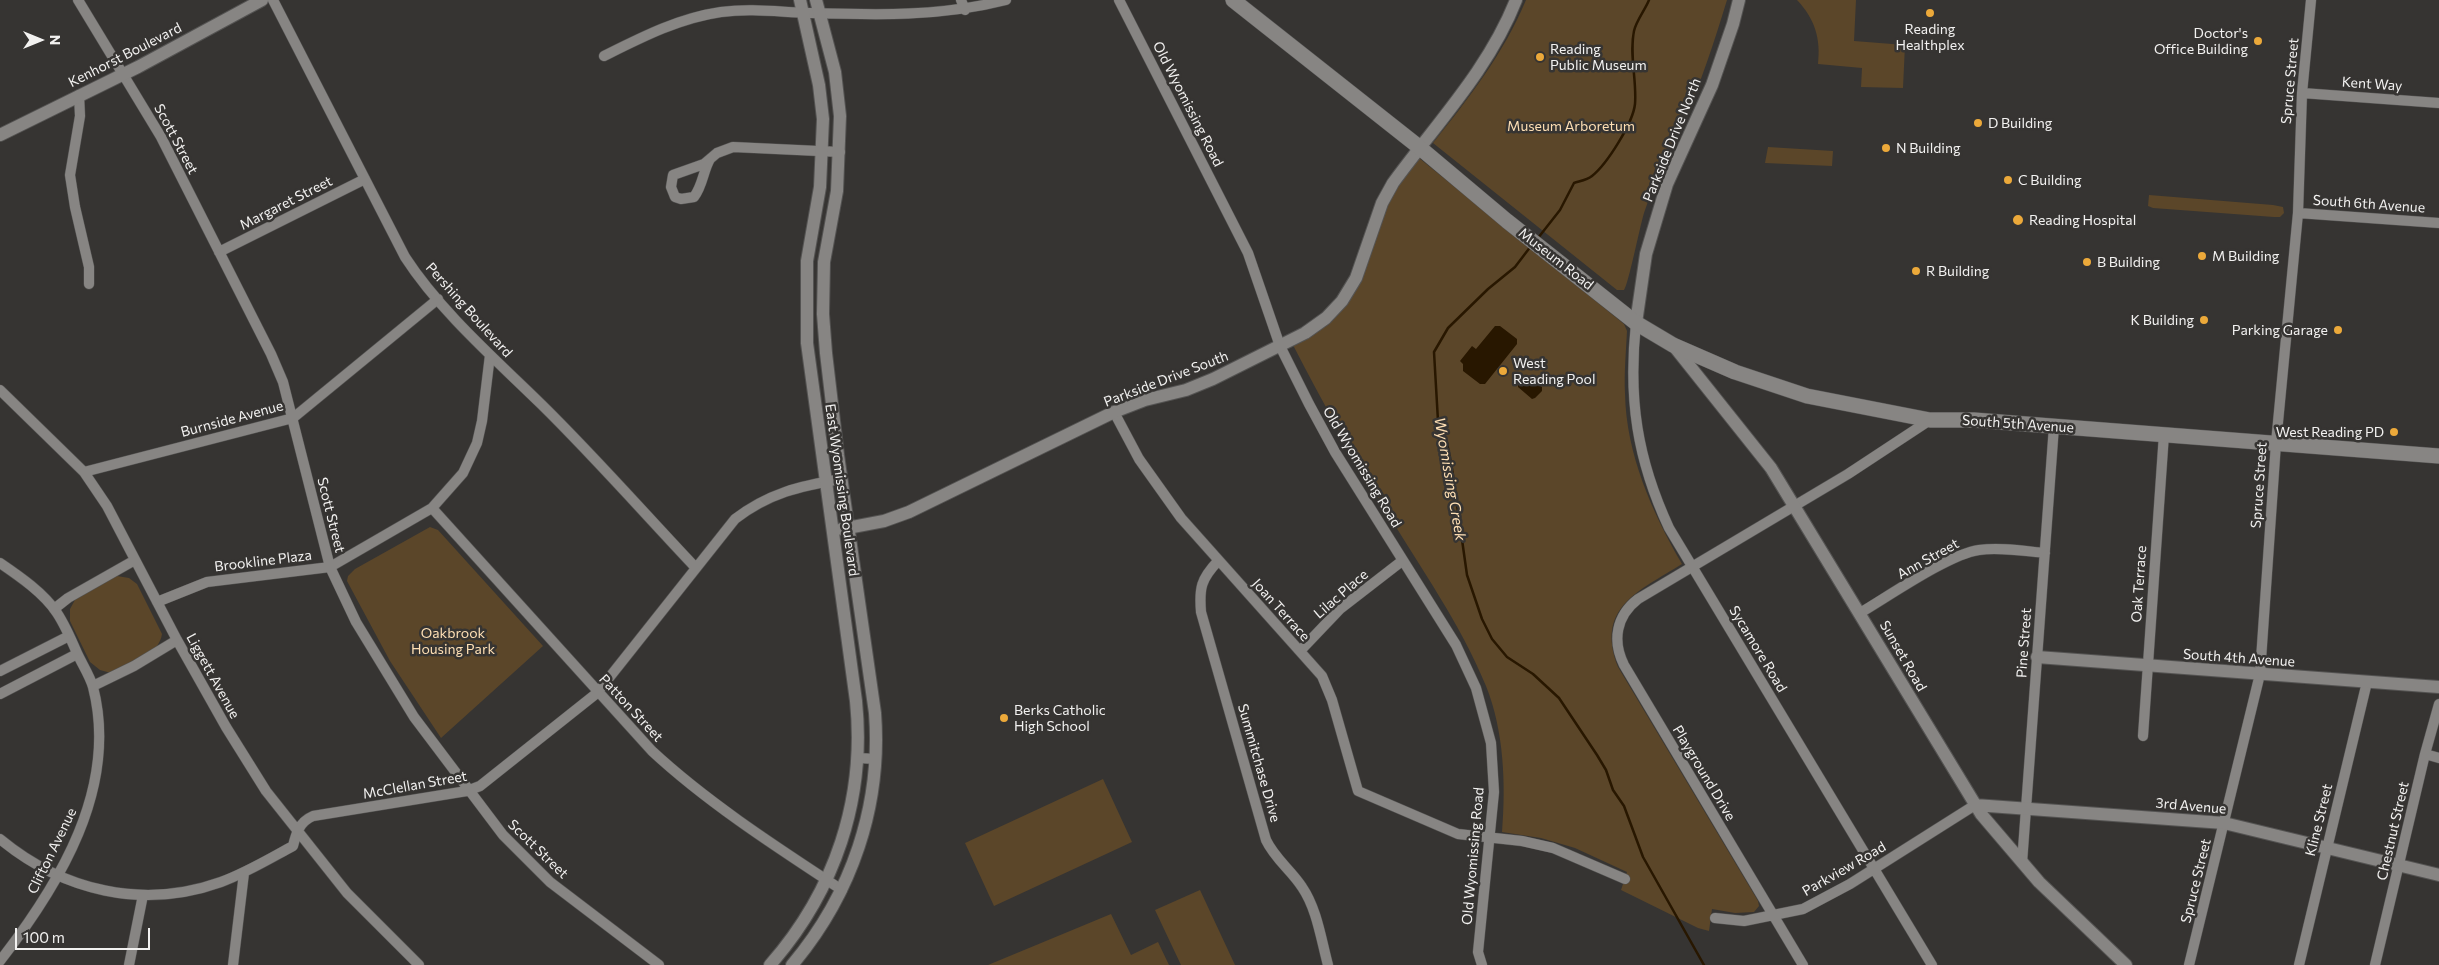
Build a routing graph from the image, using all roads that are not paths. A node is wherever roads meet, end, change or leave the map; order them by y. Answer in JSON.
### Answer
{"nodes":[{"id":1,"x":78,"y":0,"type":"edge"},
{"id":2,"x":262,"y":0,"type":"edge"},
{"id":3,"x":273,"y":0,"type":"edge"},
{"id":4,"x":816,"y":0,"type":"edge"},
{"id":5,"x":1006,"y":0,"type":"edge"},
{"id":6,"x":1119,"y":0,"type":"edge"},
{"id":7,"x":1516,"y":0,"type":"edge"},
{"id":8,"x":1739,"y":0,"type":"edge"},
{"id":9,"x":2311,"y":0,"type":"edge"},
{"id":10,"x":1240,"y":2,"type":"edge"},
{"id":11,"x":963,"y":5,"type":"edge"},
{"id":12,"x":801,"y":6,"type":"edge"},
{"id":13,"x":820,"y":13,"type":"junction"},
{"id":14,"x":604,"y":56,"type":"dead end"},
{"id":15,"x":123,"y":74,"type":"junction"},
{"id":16,"x":2302,"y":93,"type":"junction"},
{"id":17,"x":79,"y":95,"type":"junction"},
{"id":18,"x":2439,"y":103,"type":"edge"},
{"id":19,"x":0,"y":135,"type":"edge"},
{"id":20,"x":1419,"y":147,"type":"junction"},
{"id":21,"x":823,"y":151,"type":"junction"},
{"id":22,"x":840,"y":152,"type":"junction"},
{"id":23,"x":710,"y":159,"type":"dead end"},
{"id":24,"x":365,"y":179,"type":"junction"},
{"id":25,"x":2298,"y":213,"type":"junction"},
{"id":26,"x":2439,"y":222,"type":"edge"},
{"id":27,"x":220,"y":252,"type":"junction"},
{"id":28,"x":89,"y":284,"type":"dead end"},
{"id":29,"x":438,"y":299,"type":"junction"},
{"id":30,"x":1636,"y":323,"type":"junction"},
{"id":31,"x":1673,"y":345,"type":"junction"},
{"id":32,"x":1280,"y":346,"type":"junction"},
{"id":33,"x":490,"y":355,"type":"junction"},
{"id":34,"x":0,"y":390,"type":"edge"},
{"id":35,"x":1114,"y":412,"type":"junction"},
{"id":36,"x":293,"y":418,"type":"junction"},
{"id":37,"x":1930,"y":420,"type":"junction"},
{"id":38,"x":2054,"y":426,"type":"junction"},
{"id":39,"x":2164,"y":434,"type":"junction"},
{"id":40,"x":2276,"y":443,"type":"junction"},
{"id":41,"x":2439,"y":456,"type":"edge"},
{"id":42,"x":84,"y":472,"type":"junction"},
{"id":43,"x":841,"y":480,"type":"junction"},
{"id":44,"x":826,"y":482,"type":"junction"},
{"id":45,"x":1795,"y":506,"type":"junction"},
{"id":46,"x":432,"y":508,"type":"junction"},
{"id":47,"x":848,"y":528,"type":"junction"},
{"id":48,"x":833,"y":530,"type":"junction"},
{"id":49,"x":2045,"y":553,"type":"junction"},
{"id":50,"x":135,"y":560,"type":"junction"},
{"id":51,"x":1218,"y":561,"type":"junction"},
{"id":52,"x":1402,"y":561,"type":"junction"},
{"id":53,"x":0,"y":562,"type":"edge"},
{"id":54,"x":330,"y":566,"type":"junction"},
{"id":55,"x":695,"y":567,"type":"junction"},
{"id":56,"x":1692,"y":567,"type":"junction"},
{"id":57,"x":157,"y":602,"type":"junction"},
{"id":58,"x":54,"y":609,"type":"junction"},
{"id":59,"x":1860,"y":613,"type":"junction"},
{"id":60,"x":69,"y":636,"type":"junction"},
{"id":61,"x":177,"y":640,"type":"junction"},
{"id":62,"x":1300,"y":651,"type":"junction"},
{"id":63,"x":77,"y":654,"type":"junction"},
{"id":64,"x":2037,"y":657,"type":"junction"},
{"id":65,"x":2147,"y":666,"type":"junction"},
{"id":66,"x":0,"y":671,"type":"edge"},
{"id":67,"x":2260,"y":674,"type":"junction"},
{"id":68,"x":2367,"y":682,"type":"junction"},
{"id":69,"x":93,"y":686,"type":"junction"},
{"id":70,"x":2439,"y":687,"type":"edge"},
{"id":71,"x":597,"y":693,"type":"junction"},
{"id":72,"x":0,"y":694,"type":"edge"},
{"id":73,"x":2439,"y":704,"type":"edge"},
{"id":74,"x":2143,"y":736,"type":"dead end"},
{"id":75,"x":2425,"y":754,"type":"junction"},
{"id":76,"x":858,"y":758,"type":"junction"},
{"id":77,"x":2439,"y":758,"type":"edge"},
{"id":78,"x":876,"y":759,"type":"junction"},
{"id":79,"x":467,"y":791,"type":"junction"},
{"id":80,"x":1975,"y":805,"type":"junction"},
{"id":81,"x":2026,"y":808,"type":"junction"},
{"id":82,"x":2224,"y":823,"type":"junction"},
{"id":83,"x":297,"y":830,"type":"junction"},
{"id":84,"x":1491,"y":838,"type":"junction"},
{"id":85,"x":0,"y":839,"type":"edge"},
{"id":86,"x":2326,"y":848,"type":"junction"},
{"id":87,"x":2022,"y":863,"type":"junction"},
{"id":88,"x":2400,"y":865,"type":"junction"},
{"id":89,"x":1873,"y":869,"type":"junction"},
{"id":90,"x":244,"y":874,"type":"junction"},
{"id":91,"x":2439,"y":875,"type":"edge"},
{"id":92,"x":56,"y":876,"type":"junction"},
{"id":93,"x":1625,"y":879,"type":"dead end"},
{"id":94,"x":827,"y":880,"type":"junction"},
{"id":95,"x":842,"y":890,"type":"junction"},
{"id":96,"x":143,"y":895,"type":"junction"},
{"id":97,"x":1774,"y":916,"type":"junction"},
{"id":98,"x":1715,"y":918,"type":"dead end"},
{"id":99,"x":0,"y":961,"type":"edge"},
{"id":100,"x":129,"y":965,"type":"edge"},
{"id":101,"x":233,"y":965,"type":"edge"},
{"id":102,"x":419,"y":965,"type":"edge"},
{"id":103,"x":659,"y":965,"type":"edge"},
{"id":104,"x":770,"y":965,"type":"edge"},
{"id":105,"x":792,"y":965,"type":"edge"},
{"id":106,"x":1328,"y":965,"type":"edge"},
{"id":107,"x":1482,"y":965,"type":"edge"},
{"id":108,"x":1804,"y":965,"type":"edge"},
{"id":109,"x":1932,"y":965,"type":"edge"},
{"id":110,"x":2126,"y":965,"type":"edge"},
{"id":111,"x":2190,"y":965,"type":"edge"},
{"id":112,"x":2298,"y":965,"type":"edge"},
{"id":113,"x":2375,"y":965,"type":"edge"}],
"edges":[{"from":1,"to":15,"type":"street","name":"Scott Street"},
{"from":2,"to":15,"type":"street","name":"Kenhorst Boulevard"},
{"from":3,"to":24,"type":"street","name":"Pershing Boulevard"},
{"from":4,"to":13,"type":"street","name":"East Wyomissing Boulevard"},
{"from":5,"to":11,"type":"street"},
{"from":6,"to":32,"type":"street","name":"Old Wyomissing Road"},
{"from":7,"to":20,"type":"street","name":"Parkside Drive South"},
{"from":8,"to":30,"type":"street","name":"Parkside Drive North"},
{"from":9,"to":16,"type":"street","name":"Spruce Street"},
{"from":10,"to":20,"type":"main road","name":"Museum Road"},
{"from":11,"to":13,"type":"street"},
{"from":12,"to":13,"type":"street"},
{"from":12,"to":14,"type":"street"},
{"from":12,"to":21,"type":"street","name":"East Wyomissing Boulevard"},
{"from":13,"to":22,"type":"street","name":"East Wyomissing Boulevard"},
{"from":15,"to":17,"type":"street","name":"Kenhorst Boulevard"},
{"from":15,"to":27,"type":"street","name":"Scott Street"},
{"from":16,"to":18,"type":"street","name":"Kent Way"},
{"from":16,"to":25,"type":"street","name":"Spruce Street"},
{"from":17,"to":19,"type":"street","name":"Kenhorst Boulevard"},
{"from":17,"to":28,"type":"street"},
{"from":20,"to":30,"type":"main road","name":"Museum Road"},
{"from":20,"to":32,"type":"street","name":"Parkside Drive South"},
{"from":21,"to":22,"type":"street"},
{"from":21,"to":23,"type":"street"},
{"from":21,"to":44,"type":"street","name":"East Wyomissing Boulevard"},
{"from":22,"to":43,"type":"street","name":"East Wyomissing Boulevard"},
{"from":24,"to":27,"type":"street","name":"Margaret Street"},
{"from":24,"to":29,"type":"street","name":"Pershing Boulevard"},
{"from":25,"to":26,"type":"street","name":"South 6th Avenue"},
{"from":25,"to":40,"type":"street","name":"Spruce Street"},
{"from":27,"to":36,"type":"street","name":"Scott Street"},
{"from":29,"to":33,"type":"street","name":"Pershing Boulevard"},
{"from":29,"to":36,"type":"street","name":"Burnside Avenue"},
{"from":30,"to":31,"type":"main road","name":"Museum Road"},
{"from":30,"to":56,"type":"street","name":"Sycamore Road"},
{"from":31,"to":37,"type":"main road","name":"Museum Road"},
{"from":31,"to":45,"type":"street","name":"Sunset Road"},
{"from":32,"to":35,"type":"street","name":"Parkside Drive South"},
{"from":32,"to":52,"type":"street","name":"Old Wyomissing Road"},
{"from":33,"to":46,"type":"street","name":"Brookline Plaza"},
{"from":33,"to":55,"type":"street","name":"Pershing Boulevard"},
{"from":34,"to":42,"type":"street","name":"Liggett Avenue"},
{"from":35,"to":47,"type":"street","name":"Parkside Drive South"},
{"from":35,"to":51,"type":"street","name":"Joan Terrace"},
{"from":36,"to":42,"type":"street","name":"Burnside Avenue"},
{"from":36,"to":54,"type":"street","name":"Scott Street"},
{"from":37,"to":38,"type":"main road","name":"South 5th Avenue"},
{"from":37,"to":45,"type":"street"},
{"from":38,"to":39,"type":"main road","name":"South 5th Avenue"},
{"from":38,"to":49,"type":"street","name":"Pine Street"},
{"from":39,"to":40,"type":"main road","name":"South 5th Avenue"},
{"from":39,"to":65,"type":"street","name":"Oak Terrace"},
{"from":40,"to":41,"type":"main road","name":"South 5th Avenue"},
{"from":40,"to":67,"type":"street","name":"Spruce Street"},
{"from":42,"to":50,"type":"street","name":"Liggett Avenue"},
{"from":43,"to":44,"type":"street","name":"McClellan Street"},
{"from":43,"to":47,"type":"street","name":"East Wyomissing Boulevard"},
{"from":44,"to":48,"type":"street","name":"East Wyomissing Boulevard"},
{"from":44,"to":55,"type":"street","name":"McClellan Street"},
{"from":45,"to":56,"type":"street"},
{"from":45,"to":59,"type":"street","name":"Sunset Road"},
{"from":46,"to":54,"type":"street","name":"Brookline Plaza"},
{"from":46,"to":71,"type":"street","name":"Patton Street"},
{"from":47,"to":48,"type":"street","name":"Parkside Drive South"},
{"from":47,"to":78,"type":"street","name":"East Wyomissing Boulevard"},
{"from":48,"to":76,"type":"street","name":"East Wyomissing Boulevard"},
{"from":49,"to":59,"type":"street","name":"Ann Street"},
{"from":49,"to":64,"type":"street","name":"Pine Street"},
{"from":50,"to":57,"type":"street","name":"Liggett Avenue"},
{"from":50,"to":58,"type":"street"},
{"from":51,"to":62,"type":"street","name":"Joan Terrace"},
{"from":51,"to":106,"type":"street","name":"Summitchase Drive"},
{"from":52,"to":62,"type":"street","name":"Lilac Place"},
{"from":52,"to":84,"type":"street","name":"Old Wyomissing Road"},
{"from":53,"to":58,"type":"street","name":"Clifton Avenue"},
{"from":54,"to":57,"type":"street","name":"Brookline Plaza"},
{"from":54,"to":79,"type":"street","name":"Scott Street"},
{"from":55,"to":71,"type":"street","name":"McClellan Street"},
{"from":56,"to":89,"type":"street","name":"Sycamore Road"},
{"from":56,"to":97,"type":"street","name":"Playground Drive"},
{"from":57,"to":61,"type":"street","name":"Liggett Avenue"},
{"from":58,"to":60,"type":"street","name":"Clifton Avenue"},
{"from":59,"to":80,"type":"street","name":"Sunset Road"},
{"from":60,"to":63,"type":"street","name":"Clifton Avenue"},
{"from":60,"to":66,"type":"street"},
{"from":61,"to":69,"type":"street"},
{"from":61,"to":83,"type":"street","name":"Liggett Avenue"},
{"from":62,"to":84,"type":"street","name":"Joan Terrace"},
{"from":63,"to":69,"type":"street","name":"Clifton Avenue"},
{"from":63,"to":72,"type":"street"},
{"from":64,"to":65,"type":"street","name":"South 4th Avenue"},
{"from":64,"to":81,"type":"street","name":"Pine Street"},
{"from":65,"to":67,"type":"street","name":"South 4th Avenue"},
{"from":65,"to":74,"type":"street","name":"Oak Terrace"},
{"from":67,"to":68,"type":"street","name":"South 4th Avenue"},
{"from":67,"to":82,"type":"street","name":"Spruce Street"},
{"from":68,"to":70,"type":"street","name":"South 4th Avenue"},
{"from":68,"to":86,"type":"street","name":"Kline Street"},
{"from":69,"to":92,"type":"street","name":"Clifton Avenue"},
{"from":71,"to":79,"type":"street","name":"McClellan Street"},
{"from":71,"to":94,"type":"street","name":"Patton Street"},
{"from":73,"to":75,"type":"street","name":"Chestnut Street"},
{"from":75,"to":77,"type":"street"},
{"from":75,"to":88,"type":"street","name":"Chestnut Street"},
{"from":76,"to":78,"type":"street"},
{"from":76,"to":94,"type":"street","name":"East Wyomissing Boulevard"},
{"from":78,"to":95,"type":"street","name":"East Wyomissing Boulevard"},
{"from":79,"to":83,"type":"street","name":"McClellan Street"},
{"from":79,"to":103,"type":"street","name":"Scott Street"},
{"from":80,"to":81,"type":"street","name":"3rd Avenue"},
{"from":80,"to":87,"type":"street","name":"Sunset Road"},
{"from":80,"to":89,"type":"street","name":"Parkview Road"},
{"from":81,"to":82,"type":"street","name":"3rd Avenue"},
{"from":81,"to":87,"type":"street","name":"Pine Street"},
{"from":82,"to":86,"type":"street","name":"3rd Avenue"},
{"from":82,"to":111,"type":"street","name":"Spruce Street"},
{"from":83,"to":90,"type":"street","name":"McClellan Street"},
{"from":83,"to":102,"type":"street","name":"Liggett Avenue"},
{"from":84,"to":93,"type":"street"},
{"from":84,"to":107,"type":"street","name":"Old Wyomissing Road"},
{"from":85,"to":92,"type":"street","name":"McClellan Street"},
{"from":86,"to":88,"type":"street","name":"3rd Avenue"},
{"from":86,"to":112,"type":"street","name":"Kline Street"},
{"from":87,"to":110,"type":"street","name":"Sunset Road"},
{"from":88,"to":91,"type":"street","name":"3rd Avenue"},
{"from":88,"to":113,"type":"street","name":"Chestnut Street"},
{"from":89,"to":97,"type":"street","name":"Parkview Road"},
{"from":89,"to":109,"type":"street","name":"Sycamore Road"},
{"from":90,"to":96,"type":"street","name":"McClellan Street"},
{"from":90,"to":101,"type":"street"},
{"from":92,"to":96,"type":"street","name":"McClellan Street"},
{"from":92,"to":99,"type":"street","name":"Clifton Avenue"},
{"from":94,"to":95,"type":"street","name":"Patton Street"},
{"from":94,"to":104,"type":"street","name":"East Wyomissing Boulevard"},
{"from":95,"to":105,"type":"street","name":"East Wyomissing Boulevard"},
{"from":96,"to":100,"type":"street"},
{"from":97,"to":98,"type":"street","name":"Parkview Road"},
{"from":97,"to":108,"type":"street","name":"Playground Drive"}]}
